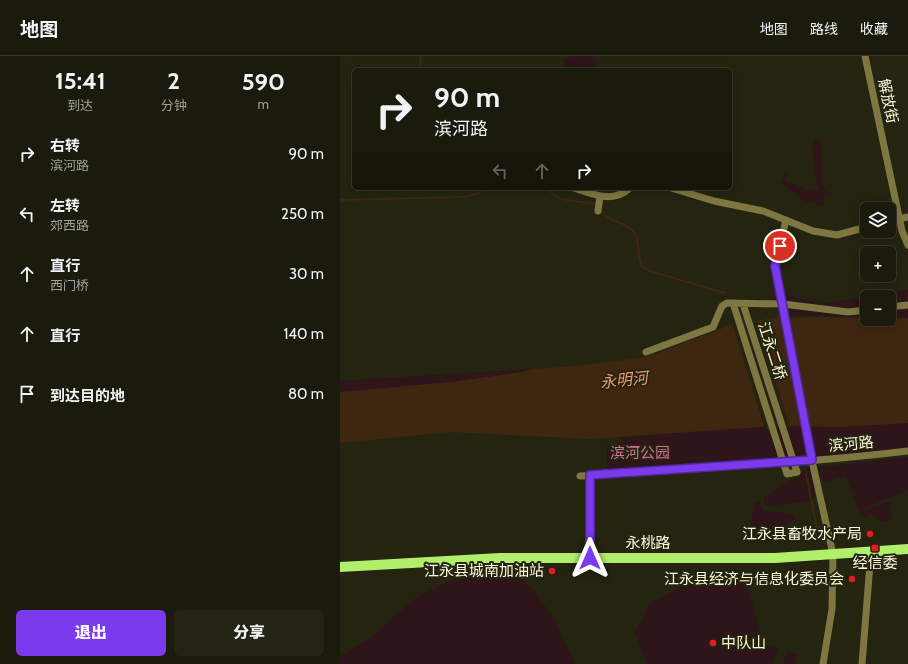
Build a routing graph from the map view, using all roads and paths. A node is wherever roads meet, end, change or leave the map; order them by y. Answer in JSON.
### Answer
{"nodes":[{"id":1,"x":866,"y":56,"type":"edge"},
{"id":2,"x":579,"y":190,"type":"edge"},
{"id":3,"x":627,"y":190,"type":"edge"},
{"id":4,"x":678,"y":190,"type":"edge"},
{"id":5,"x":600,"y":199,"type":"junction"},
{"id":6,"x":598,"y":211,"type":"dead end"},
{"id":7,"x":908,"y":217,"type":"edge"},
{"id":8,"x":900,"y":219,"type":"junction"},
{"id":9,"x":786,"y":220,"type":"junction"},
{"id":10,"x":896,"y":220,"type":"edge"},
{"id":11,"x":860,"y":229,"type":"edge"},
{"id":12,"x":908,"y":245,"type":"edge"},
{"id":13,"x":733,"y":304,"type":"junction"},
{"id":14,"x":743,"y":304,"type":"junction"},
{"id":15,"x":783,"y":304,"type":"junction"},
{"id":16,"x":908,"y":305,"type":"edge"},
{"id":17,"x":896,"y":306,"type":"edge"},
{"id":18,"x":860,"y":311,"type":"edge"},
{"id":19,"x":646,"y":352,"type":"dead end"},
{"id":20,"x":908,"y":451,"type":"edge"},
{"id":21,"x":812,"y":460,"type":"junction"},
{"id":22,"x":783,"y":462,"type":"junction"},
{"id":23,"x":793,"y":462,"type":"junction"},
{"id":24,"x":590,"y":475,"type":"junction"},
{"id":25,"x":580,"y":476,"type":"dead end"},
{"id":26,"x":908,"y":549,"type":"edge"},
{"id":27,"x":871,"y":551,"type":"junction"},
{"id":28,"x":833,"y":554,"type":"junction"},
{"id":29,"x":590,"y":558,"type":"junction"},
{"id":30,"x":340,"y":566,"type":"edge"},
{"id":31,"x":823,"y":664,"type":"edge"},
{"id":32,"x":862,"y":664,"type":"edge"}],
"edges":[{"from":1,"to":8,"type":"street","name":"解放街"},
{"from":2,"to":5,"type":"street"},
{"from":3,"to":5,"type":"street"},
{"from":4,"to":9,"type":"street"},
{"from":5,"to":6,"type":"street"},
{"from":7,"to":8,"type":"street"},
{"from":8,"to":10,"type":"street"},
{"from":8,"to":12,"type":"street","name":"解放街"},
{"from":9,"to":11,"type":"street"},
{"from":9,"to":15,"type":"street"},
{"from":13,"to":14,"type":"street"},
{"from":13,"to":19,"type":"street"},
{"from":13,"to":22,"type":"street","name":"江永二桥"},
{"from":14,"to":15,"type":"street"},
{"from":14,"to":23,"type":"street","name":"江永二桥"},
{"from":15,"to":18,"type":"street"},
{"from":15,"to":21,"type":"street"},
{"from":16,"to":17,"type":"street"},
{"from":20,"to":21,"type":"street","name":"滨河路"},
{"from":21,"to":23,"type":"street","name":"滨河路"},
{"from":21,"to":28,"type":"street"},
{"from":22,"to":23,"type":"street","name":"滨河路"},
{"from":22,"to":23,"type":"street"},
{"from":22,"to":24,"type":"street","name":"滨河路"},
{"from":24,"to":25,"type":"street","name":"滨河路"},
{"from":24,"to":29,"type":"street"},
{"from":26,"to":27,"type":"main road","name":"永桃路"},
{"from":27,"to":28,"type":"main road","name":"永桃路"},
{"from":27,"to":32,"type":"street"},
{"from":28,"to":29,"type":"main road","name":"永桃路"},
{"from":28,"to":31,"type":"street"},
{"from":29,"to":30,"type":"main road","name":"永桃路"}]}
